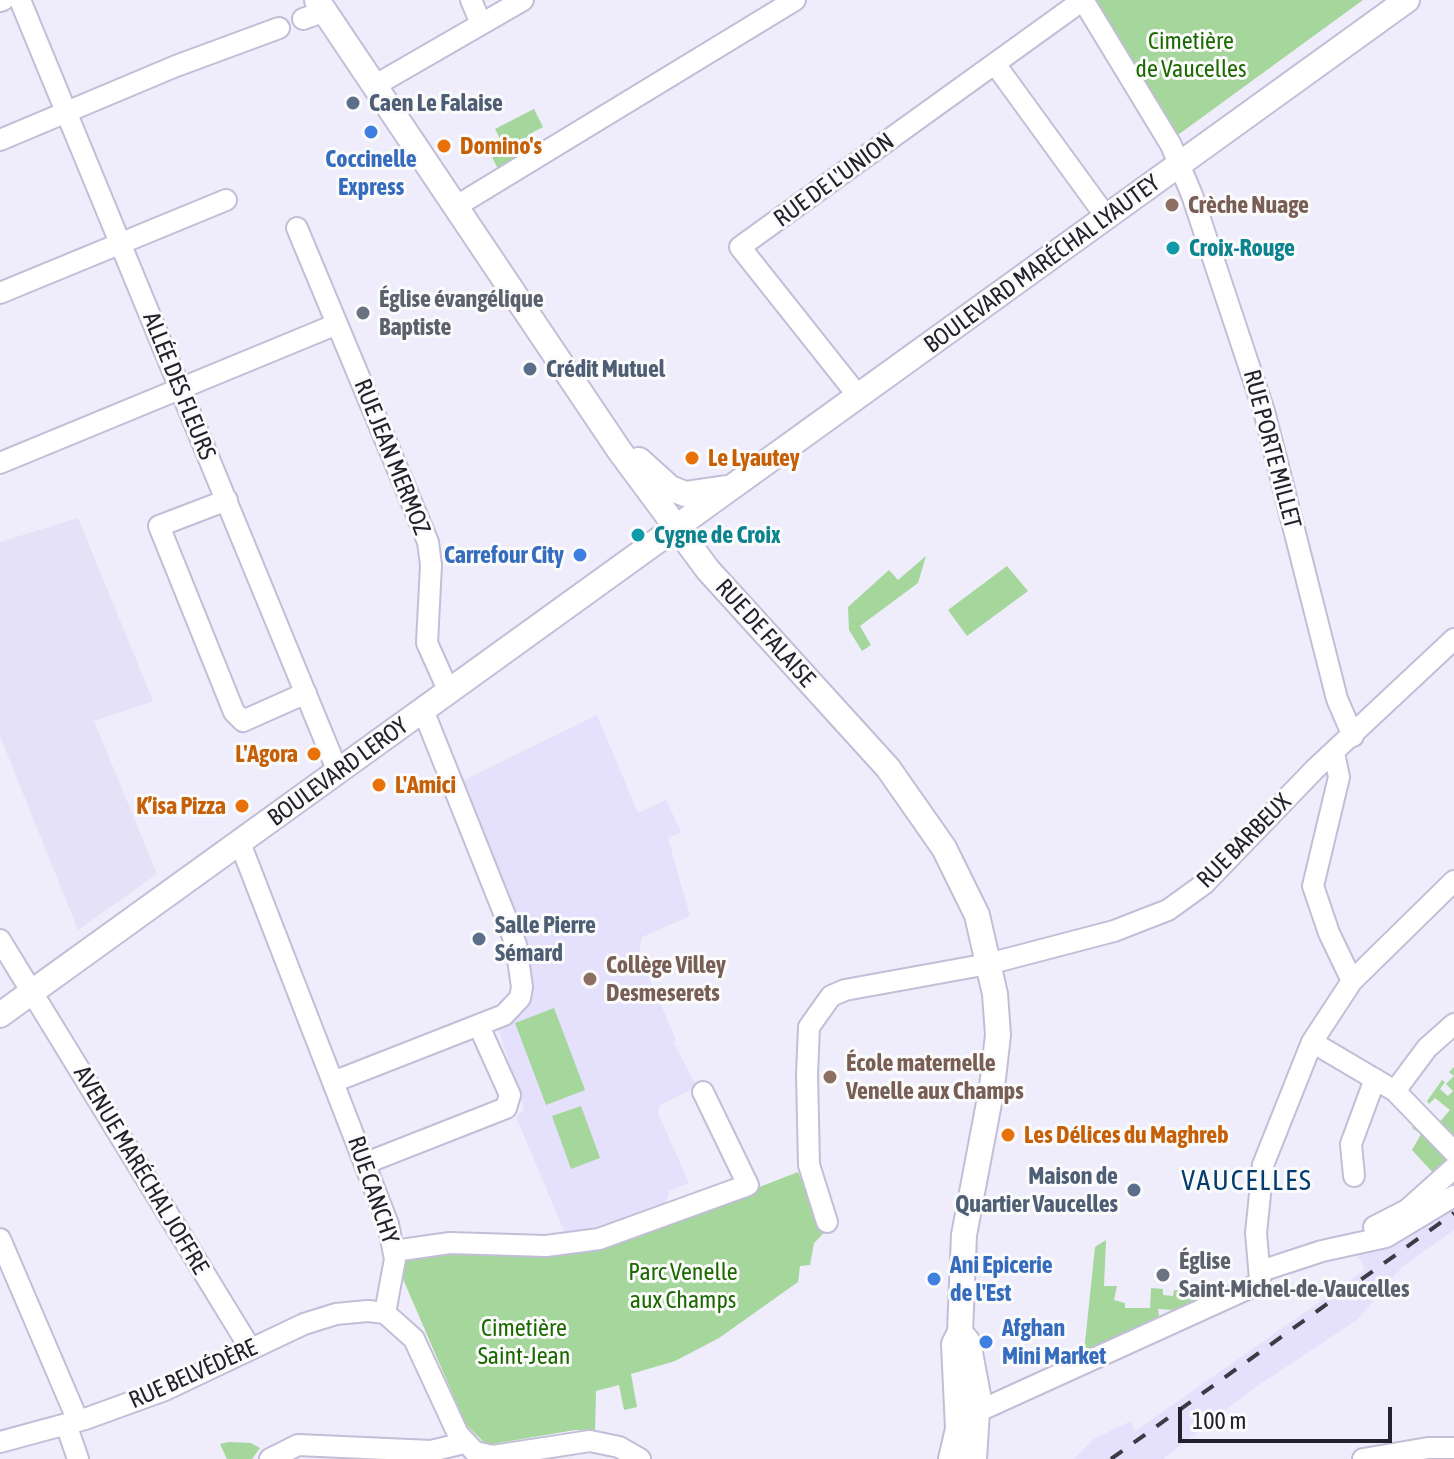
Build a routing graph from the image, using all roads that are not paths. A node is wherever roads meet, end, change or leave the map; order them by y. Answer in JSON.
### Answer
{"nodes":[{"id":1,"x":20,"y":0,"type":"edge"},
{"id":2,"x":471,"y":0,"type":"edge"},
{"id":3,"x":523,"y":0,"type":"edge"},
{"id":4,"x":795,"y":0,"type":"edge"},
{"id":5,"x":1083,"y":0,"type":"edge"},
{"id":6,"x":1407,"y":0,"type":"edge"},
{"id":7,"x":315,"y":10,"type":"edge"},
{"id":8,"x":481,"y":24,"type":"junction"},
{"id":9,"x":279,"y":28,"type":"dead end"},
{"id":10,"x":995,"y":64,"type":"junction"},
{"id":11,"x":374,"y":86,"type":"junction"},
{"id":12,"x":67,"y":112,"type":"junction"},
{"id":13,"x":0,"y":140,"type":"edge"},
{"id":14,"x":1180,"y":165,"type":"junction"},
{"id":15,"x":226,"y":200,"type":"dead end"},
{"id":16,"x":455,"y":207,"type":"junction"},
{"id":17,"x":1107,"y":218,"type":"junction"},
{"id":18,"x":297,"y":228,"type":"dead end"},
{"id":19,"x":121,"y":243,"type":"junction"},
{"id":20,"x":0,"y":293,"type":"edge"},
{"id":21,"x":337,"y":324,"type":"junction"},
{"id":22,"x":180,"y":388,"type":"junction"},
{"id":23,"x":859,"y":397,"type":"junction"},
{"id":24,"x":602,"y":427,"type":"junction"},
{"id":25,"x":0,"y":463,"type":"edge"},
{"id":26,"x":749,"y":476,"type":"junction"},
{"id":27,"x":227,"y":500,"type":"junction"},
{"id":28,"x":677,"y":528,"type":"junction"},
{"id":29,"x":1454,"y":639,"type":"edge"},
{"id":30,"x":449,"y":692,"type":"junction"},
{"id":31,"x":306,"y":693,"type":"junction"},
{"id":32,"x":423,"y":710,"type":"junction"},
{"id":33,"x":1353,"y":736,"type":"junction"},
{"id":34,"x":1334,"y":753,"type":"junction"},
{"id":35,"x":338,"y":772,"type":"junction"},
{"id":36,"x":240,"y":843,"type":"junction"},
{"id":37,"x":1454,"y":881,"type":"edge"},
{"id":38,"x":0,"y":940,"type":"edge"},
{"id":39,"x":988,"y":964,"type":"junction"},
{"id":40,"x":1352,"y":981,"type":"junction"},
{"id":41,"x":32,"y":992,"type":"junction"},
{"id":42,"x":0,"y":1015,"type":"edge"},
{"id":43,"x":1454,"y":1024,"type":"edge"},
{"id":44,"x":479,"y":1026,"type":"junction"},
{"id":45,"x":1312,"y":1042,"type":"junction"},
{"id":46,"x":1375,"y":1079,"type":"junction"},
{"id":47,"x":333,"y":1082,"type":"junction"},
{"id":48,"x":1395,"y":1091,"type":"junction"},
{"id":49,"x":703,"y":1092,"type":"dead end"},
{"id":50,"x":1448,"y":1146,"type":"edge"},
{"id":51,"x":366,"y":1163,"type":"junction"},
{"id":52,"x":1454,"y":1168,"type":"edge"},
{"id":53,"x":1354,"y":1176,"type":"dead end"},
{"id":54,"x":1454,"y":1196,"type":"edge"},
{"id":55,"x":827,"y":1222,"type":"dead end"},
{"id":56,"x":0,"y":1239,"type":"edge"},
{"id":57,"x":394,"y":1251,"type":"junction"},
{"id":58,"x":1322,"y":1251,"type":"junction"},
{"id":59,"x":1261,"y":1271,"type":"junction"},
{"id":60,"x":385,"y":1313,"type":"junction"},
{"id":61,"x":960,"y":1332,"type":"junction"},
{"id":62,"x":250,"y":1348,"type":"junction"},
{"id":63,"x":979,"y":1411,"type":"junction"},
{"id":64,"x":72,"y":1423,"type":"junction"},
{"id":65,"x":0,"y":1442,"type":"edge"},
{"id":66,"x":464,"y":1443,"type":"junction"},
{"id":67,"x":1452,"y":1450,"type":"edge"},
{"id":68,"x":78,"y":1459,"type":"edge"},
{"id":69,"x":270,"y":1459,"type":"edge"},
{"id":70,"x":640,"y":1459,"type":"edge"},
{"id":71,"x":951,"y":1459,"type":"edge"},
{"id":72,"x":974,"y":1459,"type":"edge"},
{"id":73,"x":1363,"y":1459,"type":"edge"}],
"edges":[{"from":1,"to":12,"type":"street","name":"ALLÉE DES FLEURS"},
{"from":2,"to":8,"type":"street"},
{"from":3,"to":8,"type":"street"},
{"from":4,"to":16,"type":"street"},
{"from":5,"to":10,"type":"street","name":"RUE DE L'UNION"},
{"from":5,"to":14,"type":"street","name":"RUE PORTE MILLET"},
{"from":6,"to":14,"type":"main road","name":"BOULEVARD MARÉCHAL LYAUTEY"},
{"from":7,"to":11,"type":"main road","name":"RUE DE FALAISE"},
{"from":8,"to":11,"type":"street"},
{"from":9,"to":12,"type":"street"},
{"from":10,"to":17,"type":"street"},
{"from":10,"to":23,"type":"street","name":"RUE DE L'UNION"},
{"from":11,"to":16,"type":"main road","name":"RUE DE FALAISE"},
{"from":12,"to":13,"type":"street"},
{"from":12,"to":19,"type":"street","name":"ALLÉE DES FLEURS"},
{"from":14,"to":17,"type":"main road","name":"BOULEVARD MARÉCHAL LYAUTEY"},
{"from":14,"to":33,"type":"street","name":"RUE PORTE MILLET"},
{"from":15,"to":19,"type":"street"},
{"from":16,"to":24,"type":"main road","name":"RUE DE FALAISE"},
{"from":17,"to":23,"type":"main road","name":"BOULEVARD MARÉCHAL LYAUTEY"},
{"from":18,"to":21,"type":"street","name":"RUE JEAN MERMOZ"},
{"from":19,"to":20,"type":"street"},
{"from":19,"to":22,"type":"street","name":"ALLÉE DES FLEURS"},
{"from":21,"to":22,"type":"street"},
{"from":21,"to":30,"type":"street","name":"RUE JEAN MERMOZ"},
{"from":22,"to":25,"type":"street"},
{"from":22,"to":27,"type":"street","name":"ALLÉE DES FLEURS"},
{"from":23,"to":26,"type":"main road","name":"BOULEVARD MARÉCHAL LYAUTEY"},
{"from":24,"to":26,"type":"main road"},
{"from":24,"to":28,"type":"main road","name":"RUE DE FALAISE"},
{"from":26,"to":28,"type":"main road","name":"BOULEVARD MARÉCHAL LYAUTEY"},
{"from":27,"to":31,"type":"street","name":"ALLÉE DES FLEURS"},
{"from":27,"to":31,"type":"street"},
{"from":28,"to":30,"type":"main road","name":"BOULEVARD LEROY"},
{"from":28,"to":39,"type":"main road","name":"RUE DE FALAISE"},
{"from":29,"to":33,"type":"street","name":"RUE BARBEUX"},
{"from":30,"to":32,"type":"main road","name":"BOULEVARD LEROY"},
{"from":31,"to":35,"type":"street","name":"ALLÉE DES FLEURS"},
{"from":32,"to":35,"type":"main road","name":"BOULEVARD LEROY"},
{"from":32,"to":44,"type":"street"},
{"from":33,"to":34,"type":"street","name":"RUE BARBEUX"},
{"from":34,"to":39,"type":"street","name":"RUE BARBEUX"},
{"from":34,"to":40,"type":"street"},
{"from":35,"to":36,"type":"main road","name":"BOULEVARD LEROY"},
{"from":36,"to":41,"type":"main road","name":"BOULEVARD LEROY"},
{"from":36,"to":47,"type":"street","name":"RUE CANCHY"},
{"from":37,"to":40,"type":"street"},
{"from":38,"to":41,"type":"street","name":"AVENUE MARÉCHAL JOFFRE"},
{"from":39,"to":55,"type":"street","name":"RUE BARBEUX"},
{"from":39,"to":61,"type":"main road","name":"RUE DE FALAISE"},
{"from":40,"to":45,"type":"street"},
{"from":41,"to":42,"type":"main road","name":"BOULEVARD LEROY"},
{"from":41,"to":62,"type":"street","name":"AVENUE MARÉCHAL JOFFRE"},
{"from":43,"to":48,"type":"street"},
{"from":44,"to":47,"type":"street"},
{"from":44,"to":51,"type":"street"},
{"from":45,"to":46,"type":"street"},
{"from":45,"to":59,"type":"street"},
{"from":46,"to":48,"type":"street"},
{"from":46,"to":53,"type":"street"},
{"from":47,"to":51,"type":"street","name":"RUE CANCHY"},
{"from":48,"to":50,"type":"street"},
{"from":49,"to":57,"type":"street"},
{"from":51,"to":57,"type":"street","name":"RUE CANCHY"},
{"from":52,"to":58,"type":"street"},
{"from":54,"to":58,"type":"street"},
{"from":56,"to":64,"type":"street"},
{"from":57,"to":60,"type":"street","name":"RUE CANCHY"},
{"from":58,"to":59,"type":"street"},
{"from":59,"to":63,"type":"street"},
{"from":60,"to":62,"type":"street","name":"RUE BELVÉDÈRE"},
{"from":60,"to":66,"type":"street"},
{"from":61,"to":63,"type":"main road","name":"RUE DE FALAISE"},
{"from":61,"to":71,"type":"main road","name":"RUE DE FALAISE"},
{"from":62,"to":64,"type":"street","name":"RUE BELVÉDÈRE"},
{"from":63,"to":72,"type":"main road","name":"RUE DE FALAISE"},
{"from":64,"to":65,"type":"street","name":"RUE BELVÉDÈRE"},
{"from":64,"to":68,"type":"street"},
{"from":66,"to":69,"type":"street"},
{"from":66,"to":70,"type":"street"},
{"from":67,"to":73,"type":"street"}]}
